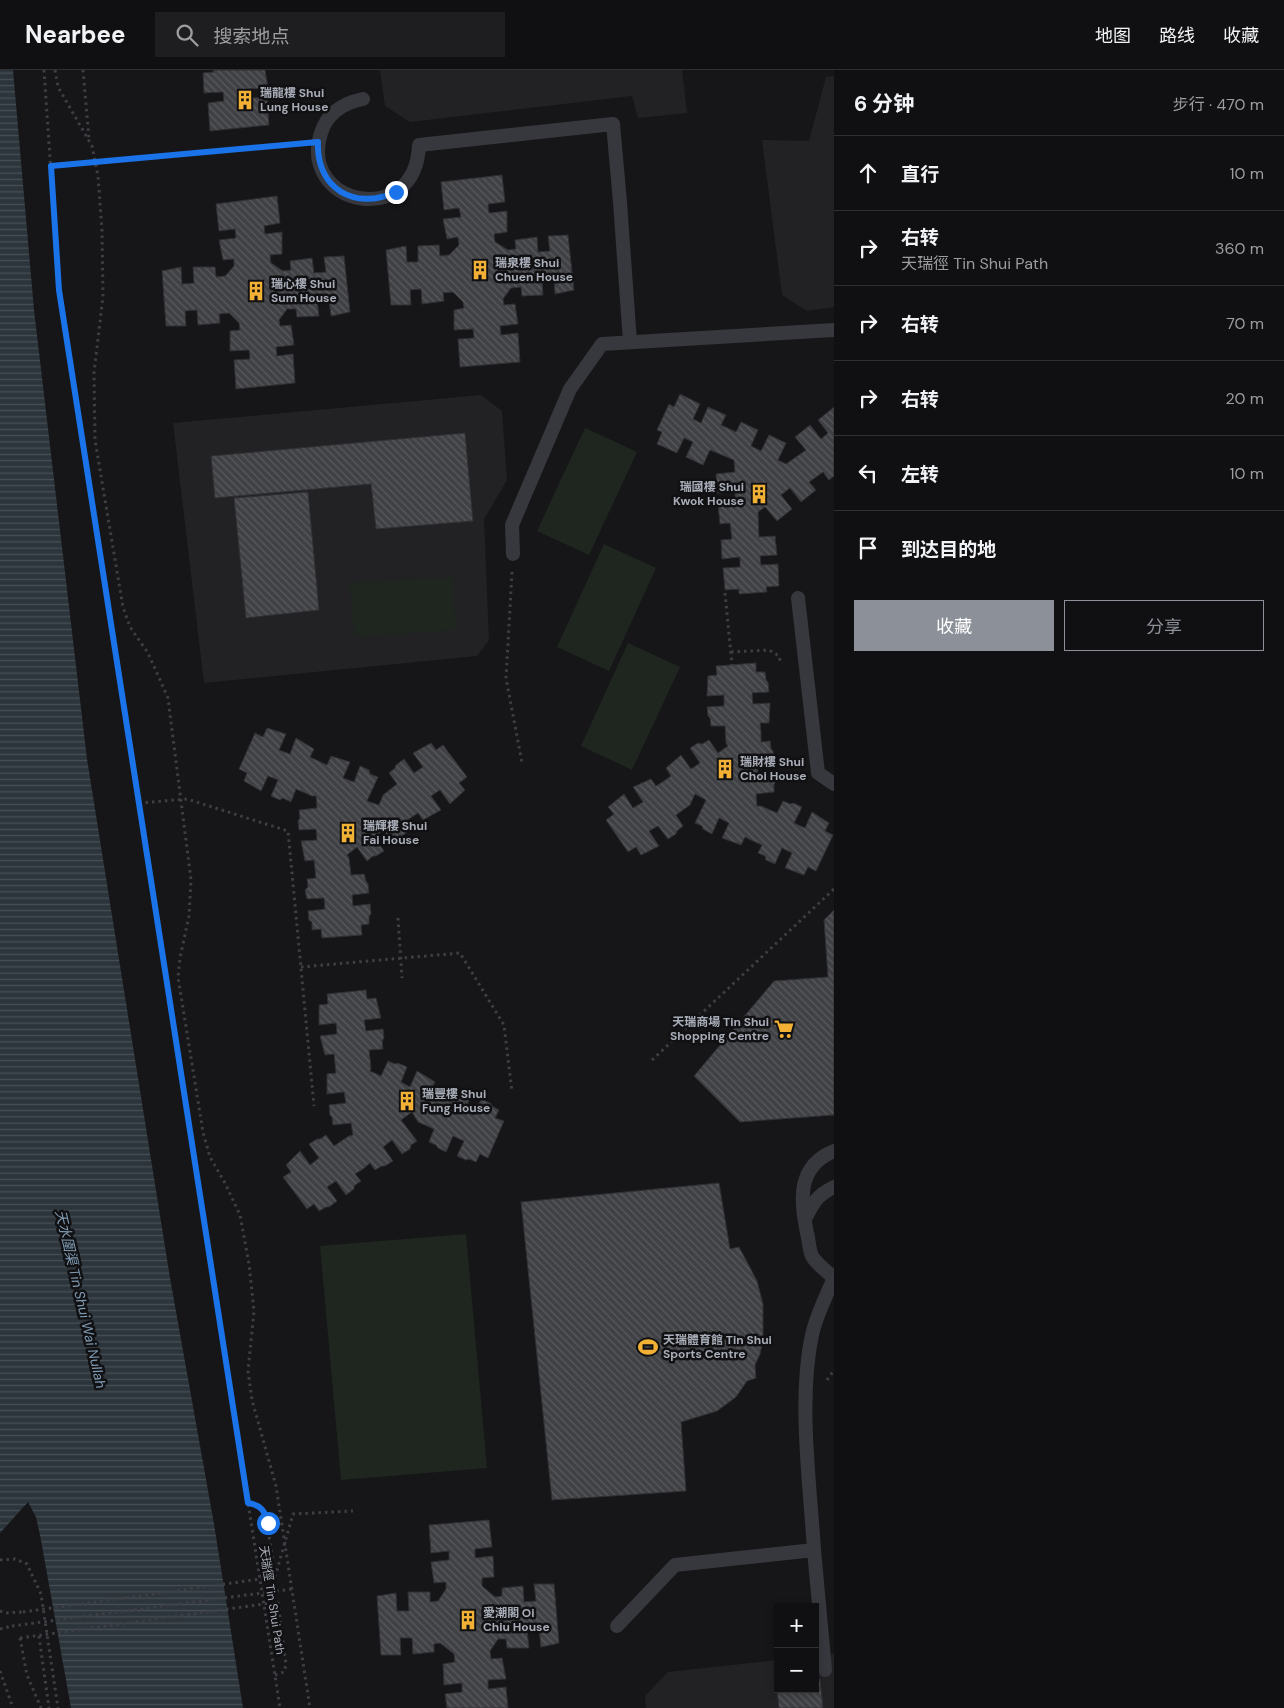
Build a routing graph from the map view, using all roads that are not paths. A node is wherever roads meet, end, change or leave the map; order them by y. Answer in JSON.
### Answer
{"nodes":[{"id":1,"x":363,"y":99,"type":"dead end"},
{"id":2,"x":834,"y":330,"type":"edge"},
{"id":3,"x":630,"y":342,"type":"junction"},
{"id":4,"x":513,"y":554,"type":"road end"},
{"id":5,"x":798,"y":598,"type":"dead end"},
{"id":6,"x":834,"y":784,"type":"edge"},
{"id":7,"x":834,"y":1151,"type":"edge"},
{"id":8,"x":834,"y":1187,"type":"edge"},
{"id":9,"x":805,"y":1220,"type":"junction"},
{"id":10,"x":834,"y":1278,"type":"edge"},
{"id":11,"x":814,"y":1550,"type":"junction"},
{"id":12,"x":617,"y":1626,"type":"dead end"},
{"id":13,"x":825,"y":1670,"type":"dead end"}],
"edges":[{"from":1,"to":3,"type":"lane"},
{"from":2,"to":3,"type":"lane"},
{"from":3,"to":4,"type":"lane"},
{"from":5,"to":6,"type":"lane"},
{"from":7,"to":9,"type":"lane"},
{"from":8,"to":9,"type":"lane"},
{"from":9,"to":10,"type":"lane"},
{"from":10,"to":11,"type":"lane"},
{"from":11,"to":12,"type":"lane"},
{"from":11,"to":13,"type":"lane"}]}
